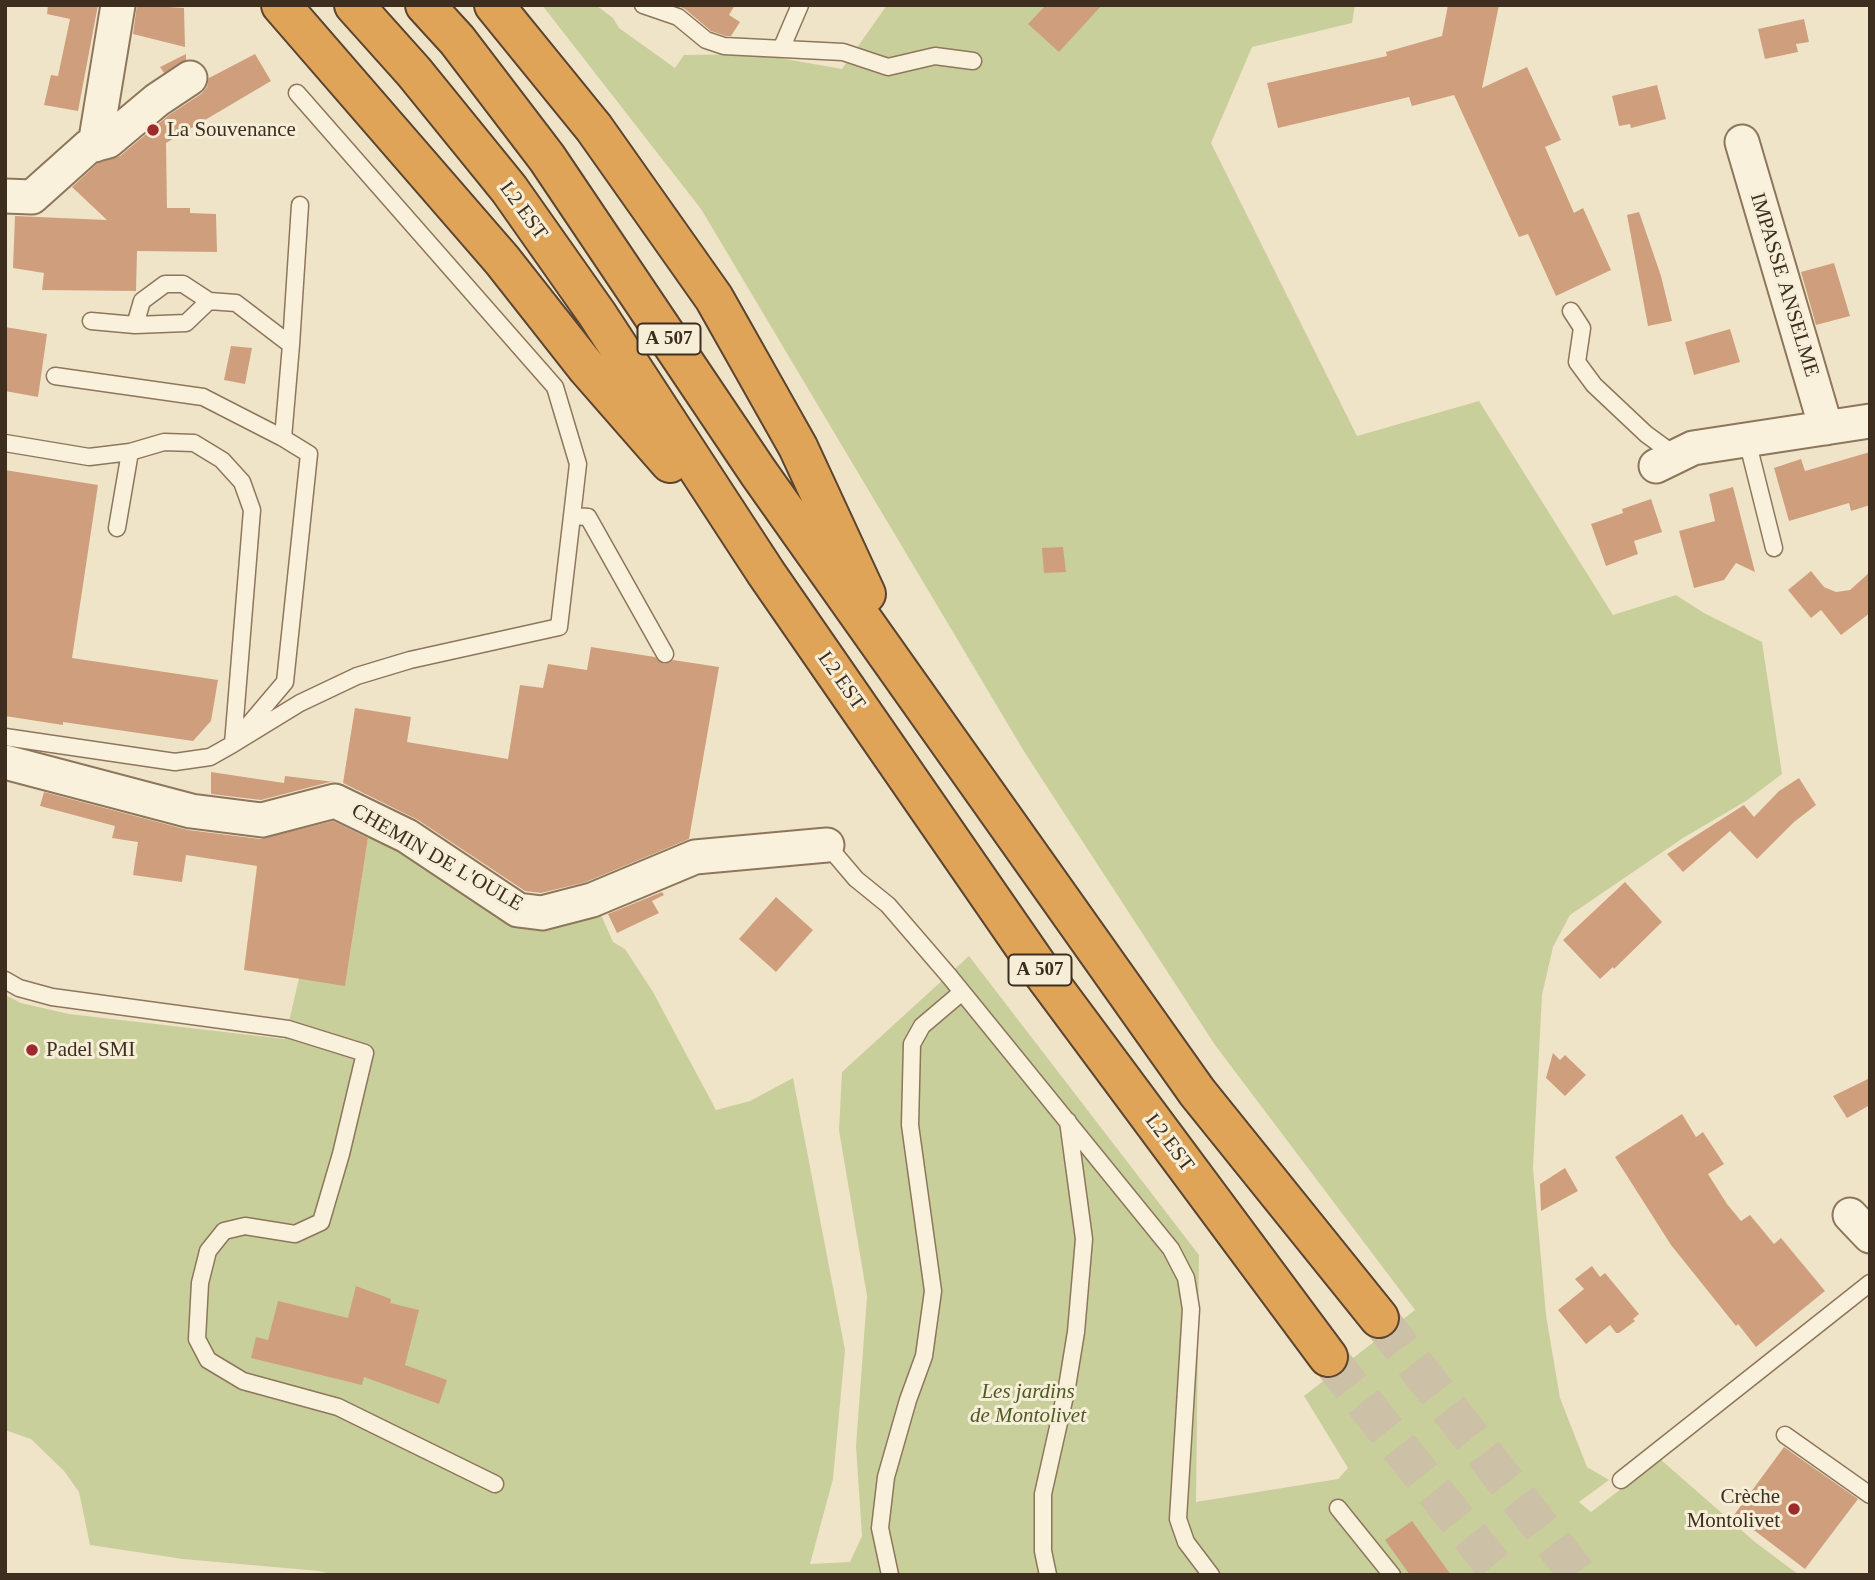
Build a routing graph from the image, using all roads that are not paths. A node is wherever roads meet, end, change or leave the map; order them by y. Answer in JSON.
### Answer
{"nodes":[{"id":1,"x":118,"y":5,"type":"edge"},
{"id":2,"x":281,"y":5,"type":"edge"},
{"id":3,"x":354,"y":5,"type":"edge"},
{"id":4,"x":425,"y":5,"type":"edge"},
{"id":5,"x":494,"y":5,"type":"edge"},
{"id":6,"x":643,"y":5,"type":"edge"},
{"id":7,"x":800,"y":5,"type":"edge"},
{"id":8,"x":782,"y":47,"type":"junction"},
{"id":9,"x":973,"y":61,"type":"dead end"},
{"id":10,"x":190,"y":78,"type":"dead end"},
{"id":11,"x":297,"y":93,"type":"dead end"},
{"id":12,"x":1742,"y":142,"type":"dead end"},
{"id":13,"x":95,"y":145,"type":"junction"},
{"id":14,"x":5,"y":196,"type":"edge"},
{"id":15,"x":300,"y":205,"type":"dead end"},
{"id":16,"x":209,"y":301,"type":"junction"},
{"id":17,"x":1571,"y":311,"type":"dead end"},
{"id":18,"x":91,"y":321,"type":"dead end"},
{"id":19,"x":135,"y":325,"type":"junction"},
{"id":20,"x":291,"y":345,"type":"junction"},
{"id":21,"x":55,"y":376,"type":"dead end"},
{"id":22,"x":1870,"y":421,"type":"edge"},
{"id":23,"x":1826,"y":428,"type":"junction"},
{"id":24,"x":283,"y":438,"type":"junction"},
{"id":25,"x":1747,"y":440,"type":"junction"},
{"id":26,"x":5,"y":443,"type":"edge"},
{"id":27,"x":130,"y":452,"type":"junction"},
{"id":28,"x":1666,"y":461,"type":"joint"},
{"id":29,"x":572,"y":516,"type":"junction"},
{"id":30,"x":117,"y":528,"type":"dead end"},
{"id":31,"x":1774,"y":548,"type":"dead end"},
{"id":32,"x":766,"y":573,"type":"junction"},
{"id":33,"x":665,"y":654,"type":"dead end"},
{"id":34,"x":905,"y":679,"type":"junction"},
{"id":35,"x":5,"y":737,"type":"edge"},
{"id":36,"x":233,"y":744,"type":"junction"},
{"id":37,"x":5,"y":762,"type":"edge"},
{"id":38,"x":827,"y":845,"type":"joint"},
{"id":39,"x":5,"y":980,"type":"edge"},
{"id":40,"x":962,"y":992,"type":"junction"},
{"id":41,"x":1068,"y":1120,"type":"junction"},
{"id":42,"x":1870,"y":1283,"type":"edge"},
{"id":43,"x":1379,"y":1318,"type":"tunnel mouth"},
{"id":44,"x":1328,"y":1357,"type":"tunnel mouth"},
{"id":45,"x":1785,"y":1434,"type":"dead end"},
{"id":46,"x":1621,"y":1480,"type":"dead end"},
{"id":47,"x":495,"y":1484,"type":"dead end"},
{"id":48,"x":1870,"y":1495,"type":"edge"},
{"id":49,"x":1338,"y":1508,"type":"dead end"},
{"id":50,"x":890,"y":1575,"type":"edge"},
{"id":51,"x":1048,"y":1575,"type":"edge"},
{"id":52,"x":1211,"y":1575,"type":"edge"},
{"id":53,"x":1392,"y":1575,"type":"edge"}],
"edges":[{"from":1,"to":13,"type":"street"},
{"from":2,"to":32,"type":"highway"},
{"from":3,"to":32,"type":"highway","name":"L2 EST","number":"A 507"},
{"from":4,"to":34,"type":"highway","number":"A 507"},
{"from":5,"to":34,"type":"highway"},
{"from":6,"to":8,"type":"lane"},
{"from":7,"to":8,"type":"lane"},
{"from":8,"to":9,"type":"lane"},
{"from":10,"to":13,"type":"street"},
{"from":11,"to":29,"type":"lane"},
{"from":12,"to":23,"type":"street","name":"IMPASSE ANSELME"},
{"from":13,"to":14,"type":"street"},
{"from":15,"to":20,"type":"lane"},
{"from":16,"to":19,"type":"lane"},
{"from":16,"to":19,"type":"lane"},
{"from":16,"to":20,"type":"lane"},
{"from":17,"to":28,"type":"lane"},
{"from":18,"to":19,"type":"lane"},
{"from":20,"to":24,"type":"lane"},
{"from":21,"to":24,"type":"lane"},
{"from":22,"to":23,"type":"street"},
{"from":23,"to":25,"type":"street"},
{"from":24,"to":36,"type":"lane"},
{"from":25,"to":28,"type":"street"},
{"from":25,"to":31,"type":"lane"},
{"from":26,"to":27,"type":"lane"},
{"from":27,"to":30,"type":"lane"},
{"from":27,"to":36,"type":"lane"},
{"from":29,"to":33,"type":"lane"},
{"from":29,"to":36,"type":"lane"},
{"from":32,"to":44,"type":"highway","name":"L2 EST","number":"A 507"},
{"from":34,"to":43,"type":"highway","number":"A 507"},
{"from":35,"to":36,"type":"lane"},
{"from":37,"to":38,"type":"street","name":"CHEMIN DE L'OULE"},
{"from":38,"to":40,"type":"lane"},
{"from":39,"to":47,"type":"lane"},
{"from":40,"to":41,"type":"lane"},
{"from":40,"to":50,"type":"lane"},
{"from":41,"to":51,"type":"lane"},
{"from":41,"to":52,"type":"lane"},
{"from":42,"to":46,"type":"lane"},
{"from":45,"to":48,"type":"lane"},
{"from":49,"to":53,"type":"lane"}]}
